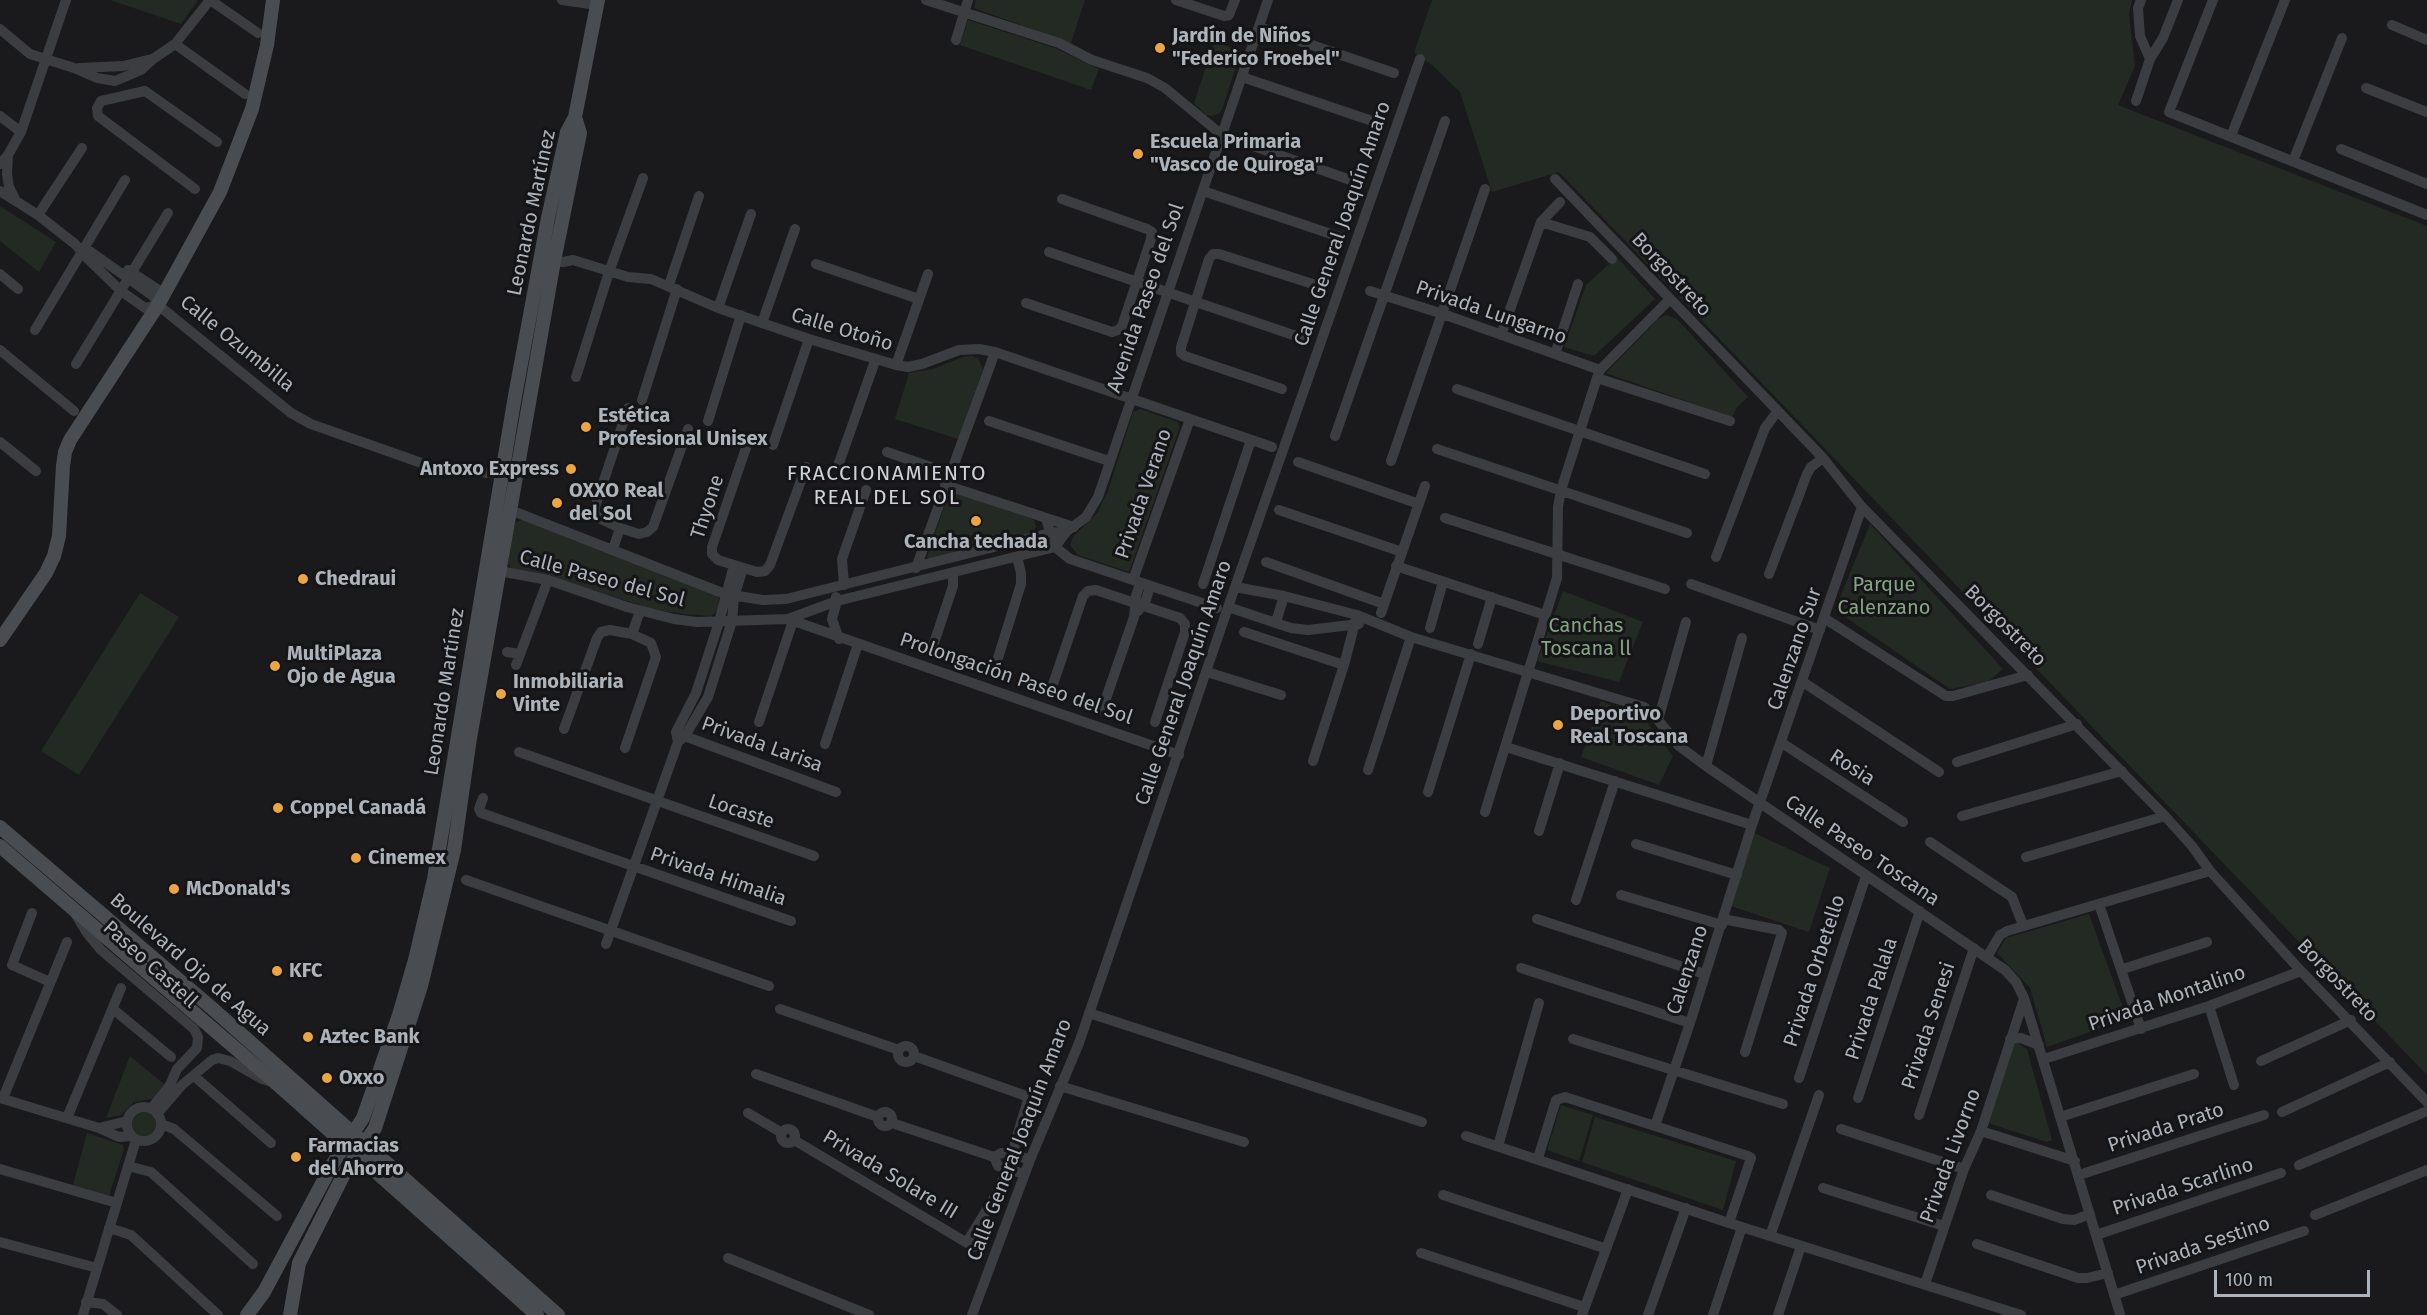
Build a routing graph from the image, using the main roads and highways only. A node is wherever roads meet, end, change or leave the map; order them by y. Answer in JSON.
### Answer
{"nodes":[{"id":1,"x":273,"y":0,"type":"edge"},
{"id":2,"x":597,"y":3,"type":"edge"},
{"id":3,"x":547,"y":260,"type":"junction"},
{"id":4,"x":0,"y":640,"type":"edge"},
{"id":5,"x":464,"y":737,"type":"junction"},
{"id":6,"x":0,"y":827,"type":"edge"},
{"id":7,"x":0,"y":846,"type":"edge"},
{"id":8,"x":433,"y":935,"type":"junction"},
{"id":9,"x":417,"y":947,"type":"junction"},
{"id":10,"x":425,"y":969,"type":"junction"},
{"id":11,"x":354,"y":1134,"type":"junction"},
{"id":12,"x":365,"y":1144,"type":"junction"},
{"id":13,"x":345,"y":1146,"type":"junction"},
{"id":14,"x":356,"y":1155,"type":"junction"},
{"id":15,"x":247,"y":1315,"type":"edge"},
{"id":16,"x":290,"y":1315,"type":"edge"},
{"id":17,"x":537,"y":1315,"type":"edge"},
{"id":18,"x":558,"y":1315,"type":"edge"}],
"edges":[{"from":1,"to":4,"type":"main road","name":"Calle Ozumbilla"},
{"from":2,"to":3,"type":"main road","name":"Leonardo Martínez"},
{"from":3,"to":5,"type":"main road","name":"Leonardo Martínez"},
{"from":3,"to":5,"type":"main road","name":"Leonardo Martínez"},
{"from":5,"to":8,"type":"main road","name":"Leonardo Martínez"},
{"from":5,"to":9,"type":"main road","name":"Leonardo Martínez"},
{"from":6,"to":11,"type":"main road","name":"Boulevard Ojo de Agua"},
{"from":7,"to":13,"type":"main road","name":"Boulevard Ojo de Agua"},
{"from":8,"to":9,"type":"main road"},
{"from":8,"to":10,"type":"main road","name":"Leonardo Martínez"},
{"from":9,"to":10,"type":"main road"},
{"from":9,"to":11,"type":"main road","name":"Leonardo Martínez"},
{"from":10,"to":12,"type":"main road","name":"Leonardo Martínez"},
{"from":11,"to":12,"type":"main road","name":"Boulevard Ojo de Agua"},
{"from":11,"to":13,"type":"main road"},
{"from":12,"to":14,"type":"main road"},
{"from":12,"to":18,"type":"main road","name":"Boulevard Ojo de Agua"},
{"from":13,"to":14,"type":"main road","name":"Boulevard Ojo de Agua"},
{"from":13,"to":15,"type":"main road"},
{"from":14,"to":16,"type":"main road"},
{"from":14,"to":17,"type":"main road","name":"Boulevard Ojo de Agua"}]}
